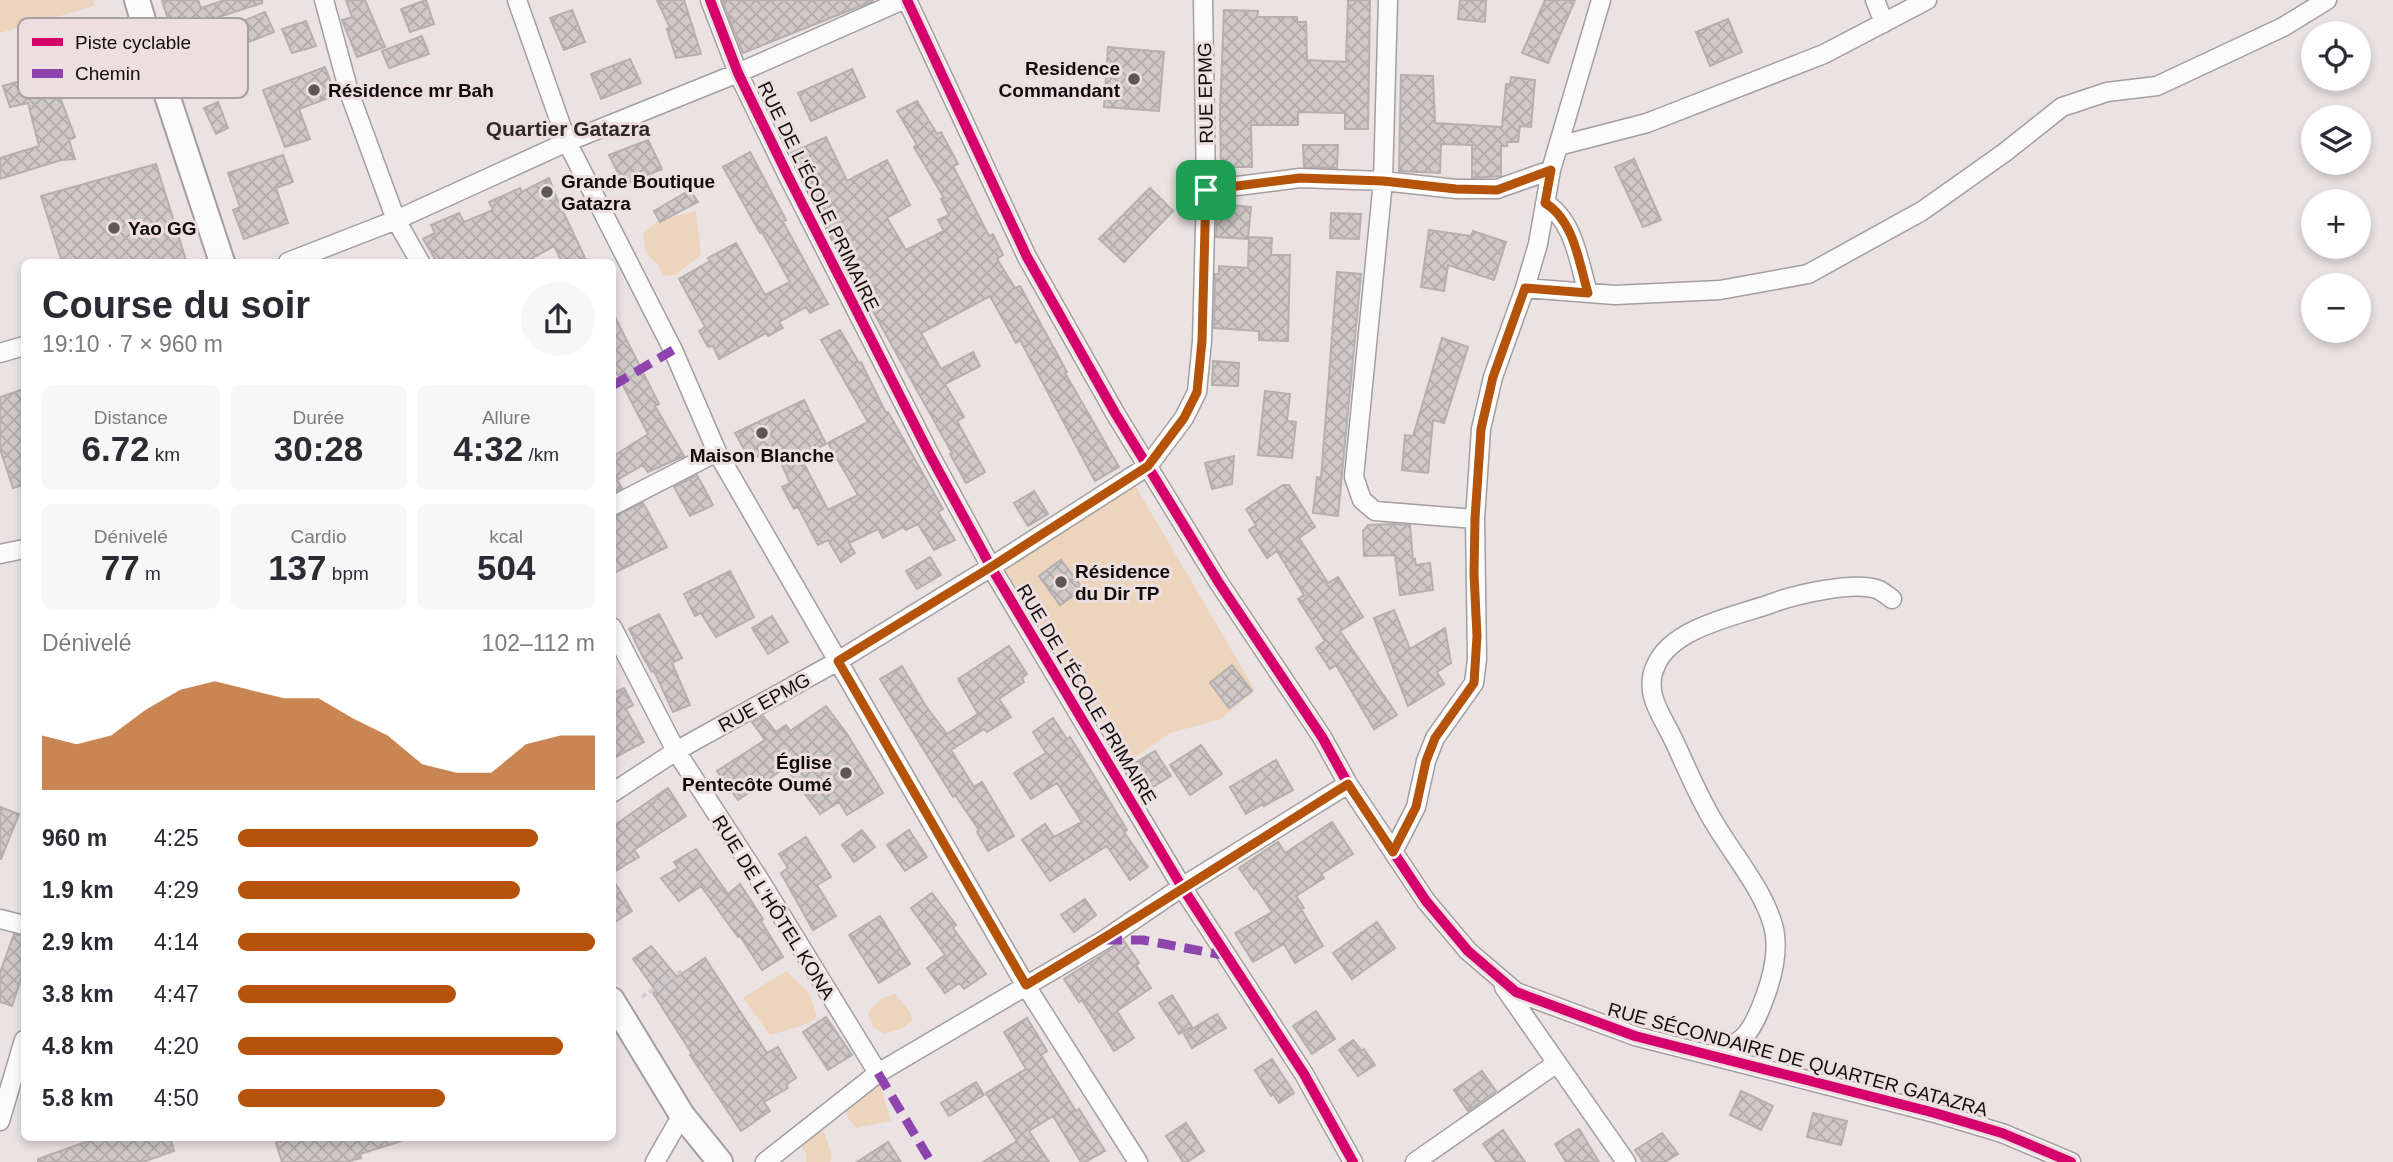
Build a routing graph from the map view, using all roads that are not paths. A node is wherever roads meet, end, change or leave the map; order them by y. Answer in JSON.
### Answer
{"nodes":[{"id":1,"x":138,"y":0,"type":"edge"},
{"id":2,"x":324,"y":0,"type":"edge"},
{"id":3,"x":517,"y":0,"type":"edge"},
{"id":4,"x":710,"y":0,"type":"edge"},
{"id":5,"x":905,"y":0,"type":"edge"},
{"id":6,"x":1203,"y":0,"type":"edge"},
{"id":7,"x":1388,"y":0,"type":"edge"},
{"id":8,"x":1601,"y":0,"type":"edge"},
{"id":9,"x":1875,"y":0,"type":"edge"},
{"id":10,"x":1927,"y":0,"type":"edge"},
{"id":11,"x":2327,"y":0,"type":"edge"},
{"id":12,"x":143,"y":18,"type":"edge"},
{"id":13,"x":1884,"y":23,"type":"junction"},
{"id":14,"x":738,"y":73,"type":"junction"},
{"id":15,"x":168,"y":98,"type":"edge"},
{"id":16,"x":567,"y":142,"type":"junction"},
{"id":17,"x":1558,"y":146,"type":"junction"},
{"id":18,"x":1551,"y":170,"type":"junction"},
{"id":19,"x":1383,"y":181,"type":"junction"},
{"id":20,"x":1206,"y":190,"type":"junction"},
{"id":21,"x":1545,"y":203,"type":"junction"},
{"id":22,"x":396,"y":220,"type":"junction"},
{"id":23,"x":221,"y":259,"type":"edge"},
{"id":24,"x":296,"y":259,"type":"edge"},
{"id":25,"x":418,"y":259,"type":"edge"},
{"id":26,"x":1525,"y":288,"type":"junction"},
{"id":27,"x":1588,"y":293,"type":"junction"},
{"id":28,"x":21,"y":347,"type":"edge"},
{"id":29,"x":0,"y":353,"type":"edge"},
{"id":30,"x":717,"y":452,"type":"junction"},
{"id":31,"x":1148,"y":466,"type":"junction"},
{"id":32,"x":616,"y":504,"type":"edge"},
{"id":33,"x":1475,"y":519,"type":"junction"},
{"id":34,"x":21,"y":550,"type":"edge"},
{"id":35,"x":0,"y":554,"type":"edge"},
{"id":36,"x":991,"y":567,"type":"junction"},
{"id":37,"x":1892,"y":599,"type":"dead end"},
{"id":38,"x":616,"y":635,"type":"edge"},
{"id":39,"x":838,"y":661,"type":"junction"},
{"id":40,"x":676,"y":751,"type":"junction"},
{"id":41,"x":1348,"y":784,"type":"junction"},
{"id":42,"x":616,"y":790,"type":"edge"},
{"id":43,"x":1393,"y":852,"type":"junction"},
{"id":44,"x":1182,"y":887,"type":"junction"},
{"id":45,"x":0,"y":919,"type":"edge"},
{"id":46,"x":21,"y":924,"type":"edge"},
{"id":47,"x":1493,"y":973,"type":"junction"},
{"id":48,"x":1026,"y":985,"type":"junction"},
{"id":49,"x":616,"y":1007,"type":"edge"},
{"id":50,"x":21,"y":1050,"type":"edge"},
{"id":51,"x":1709,"y":1055,"type":"junction"},
{"id":52,"x":1557,"y":1063,"type":"junction"},
{"id":53,"x":878,"y":1073,"type":"junction"},
{"id":54,"x":682,"y":1115,"type":"junction"},
{"id":55,"x":0,"y":1121,"type":"edge"},
{"id":56,"x":2067,"y":1161,"type":"edge"},
{"id":57,"x":655,"y":1162,"type":"edge"},
{"id":58,"x":720,"y":1162,"type":"edge"},
{"id":59,"x":765,"y":1162,"type":"edge"},
{"id":60,"x":1138,"y":1162,"type":"edge"},
{"id":61,"x":1353,"y":1162,"type":"edge"},
{"id":62,"x":1415,"y":1162,"type":"edge"},
{"id":63,"x":1626,"y":1162,"type":"edge"}],
"edges":[{"from":1,"to":12,"type":"main road"},
{"from":2,"to":22,"type":"street"},
{"from":3,"to":16,"type":"street"},
{"from":4,"to":14,"type":"street","name":"RUE DE L'ÉCOLE PRIMAIRE"},
{"from":5,"to":14,"type":"street"},
{"from":5,"to":31,"type":"street","name":"RUE SÉCONDAIRE DE QUARTER GATAZRA"},
{"from":6,"to":20,"type":"street","name":"RUE EPMG"},
{"from":7,"to":19,"type":"street"},
{"from":8,"to":17,"type":"street"},
{"from":9,"to":13,"type":"street"},
{"from":10,"to":13,"type":"street"},
{"from":11,"to":27,"type":"street"},
{"from":13,"to":17,"type":"street"},
{"from":14,"to":16,"type":"street"},
{"from":14,"to":36,"type":"street","name":"RUE DE L'ÉCOLE PRIMAIRE"},
{"from":15,"to":23,"type":"main road"},
{"from":16,"to":22,"type":"street"},
{"from":16,"to":30,"type":"street"},
{"from":17,"to":18,"type":"street"},
{"from":18,"to":19,"type":"street"},
{"from":18,"to":21,"type":"street"},
{"from":19,"to":20,"type":"street"},
{"from":19,"to":33,"type":"street"},
{"from":20,"to":31,"type":"street","name":"RUE EPMG"},
{"from":21,"to":26,"type":"street"},
{"from":21,"to":27,"type":"street"},
{"from":22,"to":24,"type":"street"},
{"from":22,"to":25,"type":"street"},
{"from":26,"to":27,"type":"street"},
{"from":26,"to":33,"type":"street"},
{"from":28,"to":29,"type":"street"},
{"from":30,"to":32,"type":"street"},
{"from":30,"to":39,"type":"street"},
{"from":31,"to":36,"type":"street","name":"RUE EPMG"},
{"from":31,"to":41,"type":"street","name":"RUE SÉCONDAIRE DE QUARTER GATAZRA"},
{"from":33,"to":43,"type":"street"},
{"from":34,"to":35,"type":"street"},
{"from":36,"to":39,"type":"street","name":"RUE EPMG"},
{"from":36,"to":44,"type":"street","name":"RUE DE L'ÉCOLE PRIMAIRE"},
{"from":37,"to":51,"type":"street"},
{"from":38,"to":40,"type":"street","name":"RUE DE L'HÔTEL KONA"},
{"from":39,"to":40,"type":"street","name":"RUE EPMG"},
{"from":39,"to":48,"type":"street"},
{"from":40,"to":42,"type":"street","name":"RUE EPMG"},
{"from":40,"to":53,"type":"street","name":"RUE DE L'HÔTEL KONA"},
{"from":41,"to":43,"type":"street","name":"RUE SÉCONDAIRE DE QUARTER GATAZRA"},
{"from":41,"to":44,"type":"street"},
{"from":43,"to":47,"type":"street","name":"RUE SÉCONDAIRE DE QUARTER GATAZRA"},
{"from":44,"to":48,"type":"street"},
{"from":44,"to":61,"type":"street","name":"RUE DE L'ÉCOLE PRIMAIRE"},
{"from":45,"to":46,"type":"street"},
{"from":47,"to":51,"type":"street","name":"RUE SÉCONDAIRE DE QUARTER GATAZRA"},
{"from":47,"to":52,"type":"street"},
{"from":48,"to":53,"type":"street"},
{"from":48,"to":60,"type":"street"},
{"from":49,"to":54,"type":"main road"},
{"from":50,"to":55,"type":"street"},
{"from":51,"to":56,"type":"street","name":"RUE SÉCONDAIRE DE QUARTER GATAZRA"},
{"from":52,"to":62,"type":"street"},
{"from":52,"to":63,"type":"street"},
{"from":53,"to":59,"type":"street"},
{"from":54,"to":57,"type":"street"},
{"from":54,"to":58,"type":"main road"}]}
